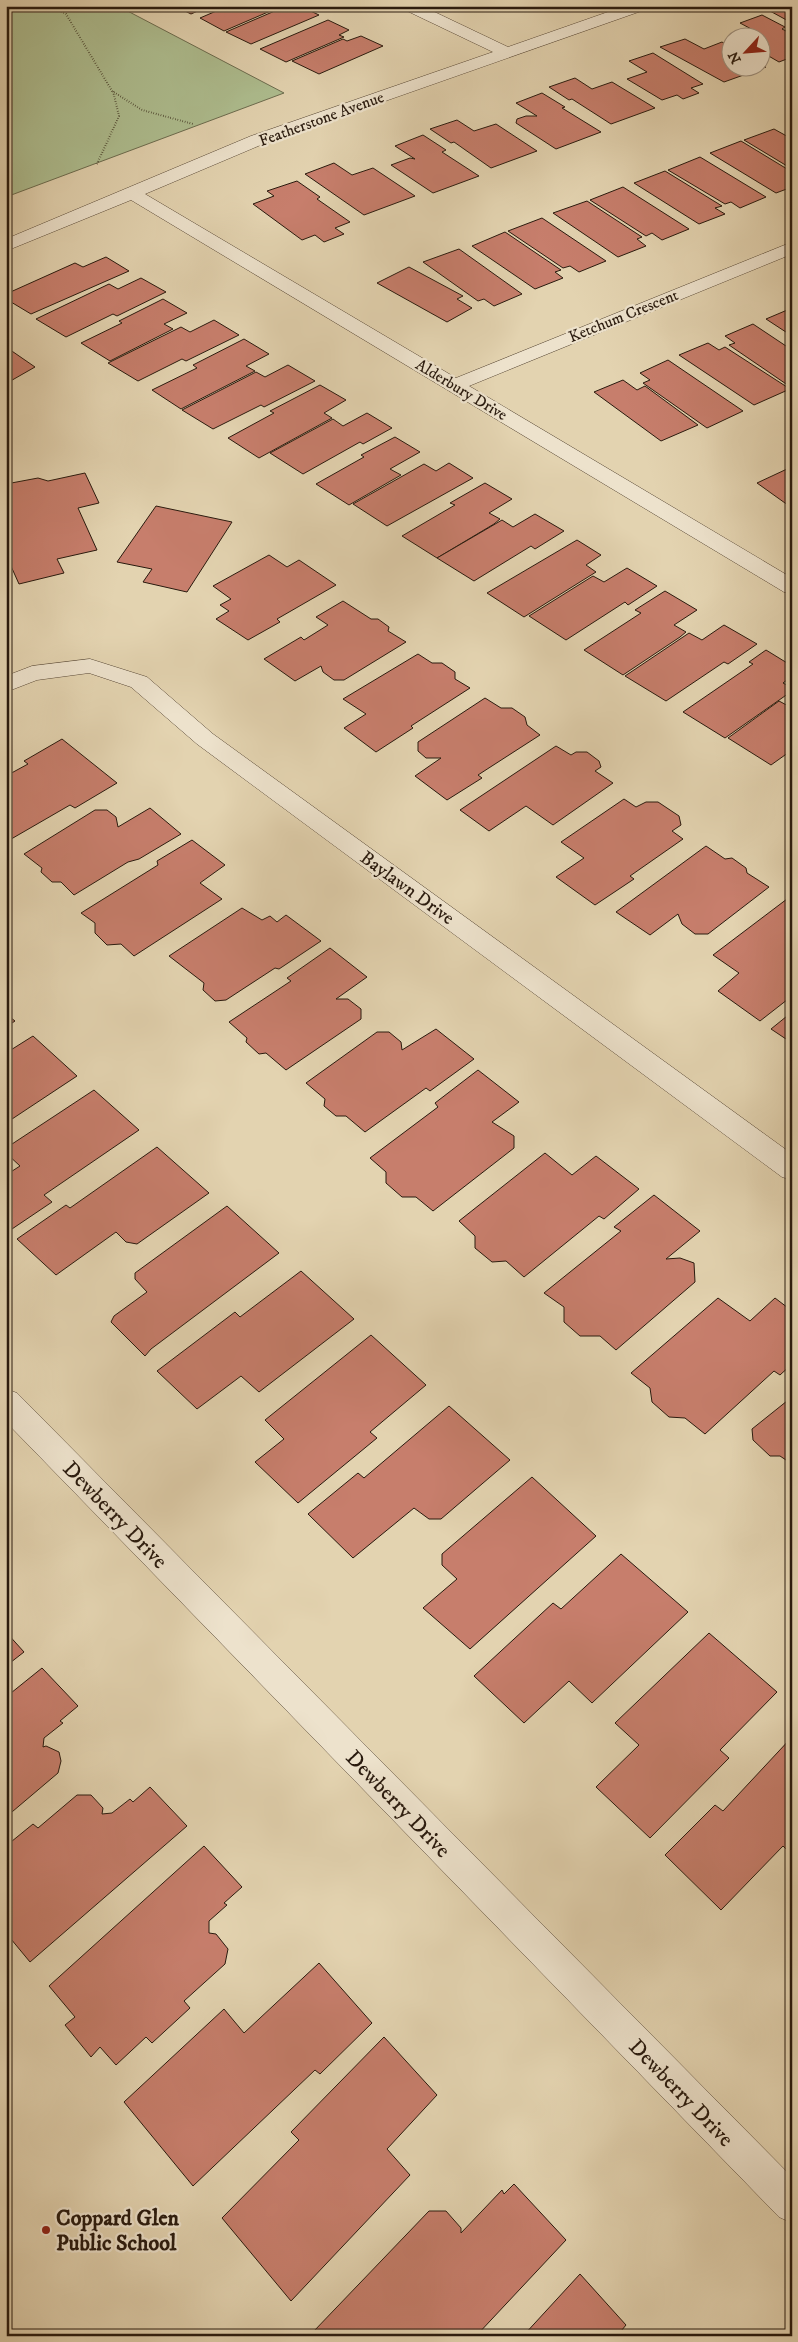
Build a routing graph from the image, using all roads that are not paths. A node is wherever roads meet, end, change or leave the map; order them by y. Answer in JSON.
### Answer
{"nodes":[{"id":1,"x":410,"y":6,"type":"edge"},
{"id":2,"x":641,"y":6,"type":"edge"},
{"id":3,"x":507,"y":52,"type":"junction"},
{"id":4,"x":132,"y":193,"type":"junction"},
{"id":5,"x":6,"y":246,"type":"edge"},
{"id":6,"x":792,"y":247,"type":"edge"},
{"id":7,"x":455,"y":385,"type":"junction"},
{"id":8,"x":792,"y":587,"type":"edge"},
{"id":9,"x":6,"y":685,"type":"edge"},
{"id":10,"x":792,"y":1169,"type":"edge"},
{"id":11,"x":6,"y":1402,"type":"edge"},
{"id":12,"x":792,"y":2204,"type":"edge"}],
"edges":[{"from":1,"to":3,"type":"street"},
{"from":2,"to":3,"type":"street","name":"Featherstone Avenue"},
{"from":3,"to":4,"type":"street","name":"Featherstone Avenue"},
{"from":4,"to":5,"type":"street","name":"Featherstone Avenue"},
{"from":4,"to":7,"type":"street","name":"Alderbury Drive"},
{"from":6,"to":7,"type":"street","name":"Ketchum Crescent"},
{"from":7,"to":8,"type":"street","name":"Alderbury Drive"},
{"from":9,"to":10,"type":"street","name":"Baylawn Drive"},
{"from":11,"to":12,"type":"street","name":"Dewberry Drive"}]}
